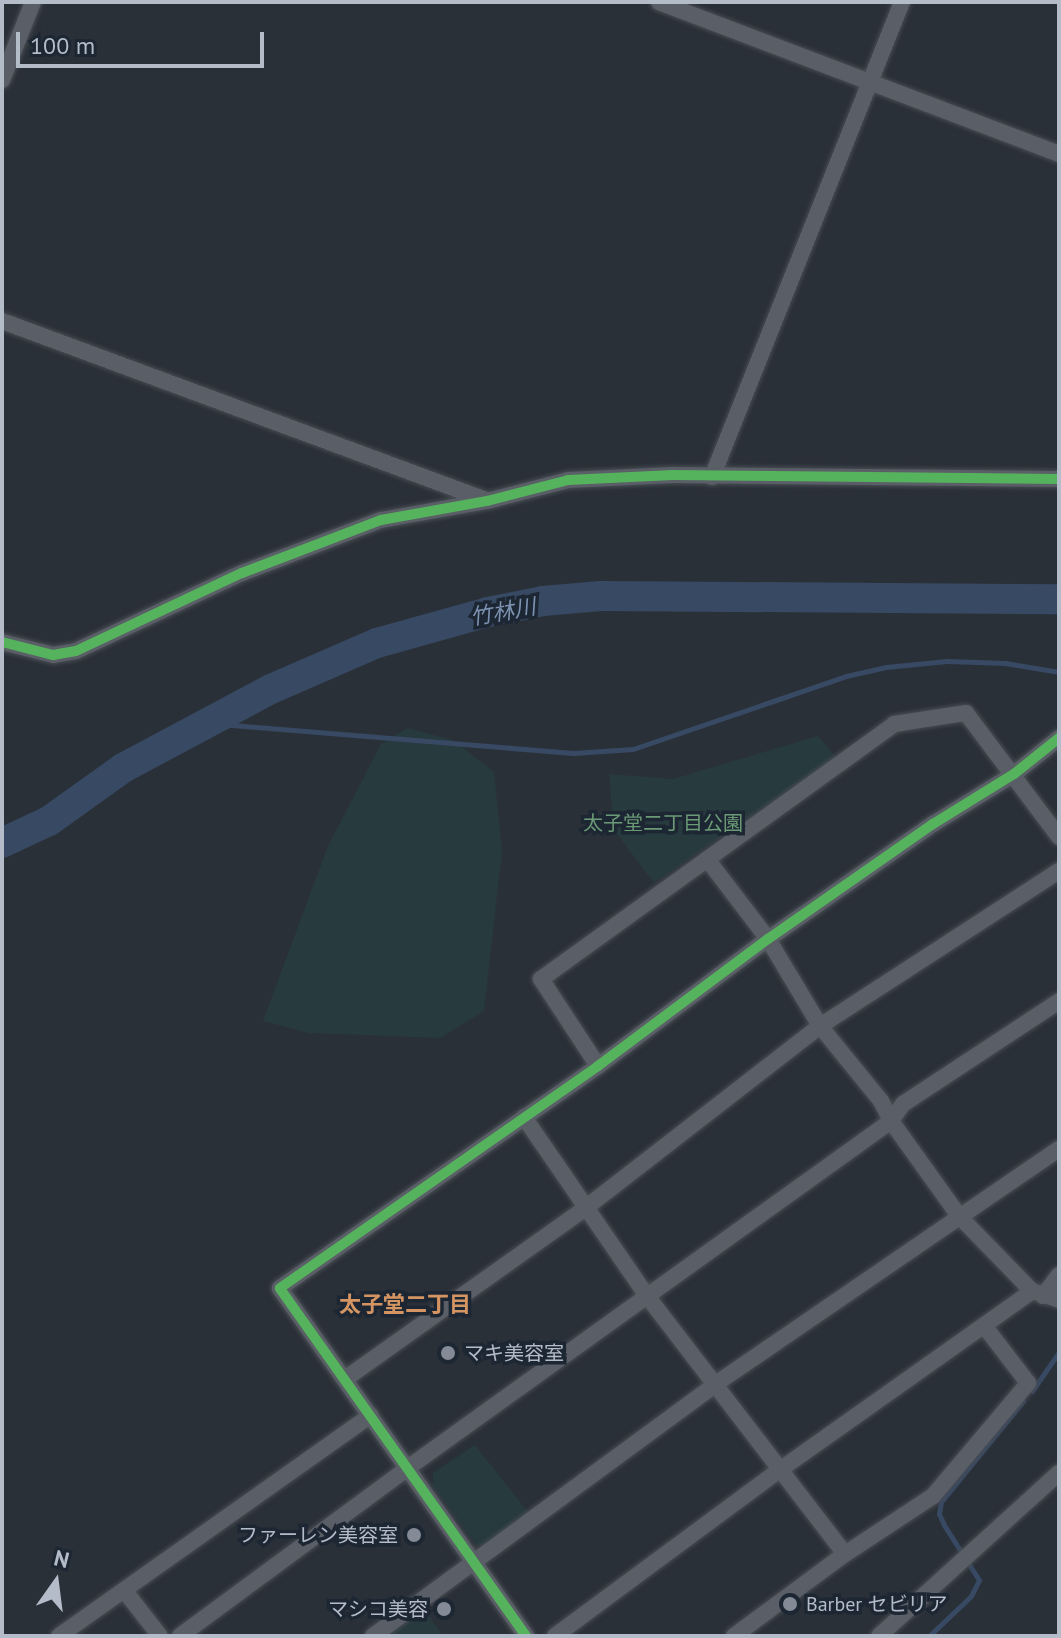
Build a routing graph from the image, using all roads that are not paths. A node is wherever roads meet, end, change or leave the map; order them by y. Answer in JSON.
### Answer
{"nodes":[{"id":1,"x":33,"y":2,"type":"edge"},
{"id":2,"x":659,"y":2,"type":"edge"},
{"id":3,"x":902,"y":2,"type":"edge"},
{"id":4,"x":2,"y":80,"type":"edge"},
{"id":5,"x":870,"y":81,"type":"junction"},
{"id":6,"x":1059,"y":154,"type":"edge"},
{"id":7,"x":2,"y":321,"type":"edge"},
{"id":8,"x":712,"y":477,"type":"junction"},
{"id":9,"x":1059,"y":479,"type":"edge"},
{"id":10,"x":487,"y":501,"type":"junction"},
{"id":11,"x":2,"y":642,"type":"edge"},
{"id":12,"x":1059,"y":738,"type":"edge"},
{"id":13,"x":1014,"y":774,"type":"junction"},
{"id":14,"x":1059,"y":837,"type":"edge"},
{"id":15,"x":707,"y":859,"type":"junction"},
{"id":16,"x":1059,"y":871,"type":"edge"},
{"id":17,"x":768,"y":939,"type":"junction"},
{"id":18,"x":1059,"y":1001,"type":"edge"},
{"id":19,"x":820,"y":1026,"type":"junction"},
{"id":20,"x":598,"y":1066,"type":"junction"},
{"id":21,"x":524,"y":1117,"type":"junction"},
{"id":22,"x":891,"y":1121,"type":"junction"},
{"id":23,"x":1059,"y":1149,"type":"edge"},
{"id":24,"x":588,"y":1206,"type":"junction"},
{"id":25,"x":959,"y":1216,"type":"junction"},
{"id":26,"x":1059,"y":1275,"type":"edge"},
{"id":27,"x":647,"y":1296,"type":"junction"},
{"id":28,"x":1045,"y":1296,"type":"edge"},
{"id":29,"x":985,"y":1327,"type":"junction"},
{"id":30,"x":345,"y":1379,"type":"junction"},
{"id":31,"x":717,"y":1383,"type":"junction"},
{"id":32,"x":371,"y":1415,"type":"junction"},
{"id":33,"x":409,"y":1467,"type":"junction"},
{"id":34,"x":781,"y":1469,"type":"junction"},
{"id":35,"x":1059,"y":1473,"type":"edge"},
{"id":36,"x":845,"y":1554,"type":"junction"},
{"id":37,"x":476,"y":1561,"type":"junction"},
{"id":38,"x":124,"y":1590,"type":"junction"},
{"id":39,"x":59,"y":1636,"type":"edge"},
{"id":40,"x":160,"y":1636,"type":"edge"},
{"id":41,"x":180,"y":1636,"type":"edge"},
{"id":42,"x":373,"y":1636,"type":"edge"},
{"id":43,"x":526,"y":1636,"type":"edge"},
{"id":44,"x":555,"y":1636,"type":"edge"},
{"id":45,"x":734,"y":1636,"type":"edge"},
{"id":46,"x":879,"y":1636,"type":"edge"}],
"edges":[{"from":1,"to":4,"type":"street"},
{"from":2,"to":5,"type":"street"},
{"from":3,"to":5,"type":"street"},
{"from":5,"to":6,"type":"street"},
{"from":5,"to":8,"type":"street"},
{"from":7,"to":10,"type":"street"},
{"from":8,"to":9,"type":"street"},
{"from":8,"to":10,"type":"street"},
{"from":10,"to":11,"type":"street"},
{"from":12,"to":13,"type":"street"},
{"from":13,"to":14,"type":"street"},
{"from":13,"to":15,"type":"street"},
{"from":13,"to":17,"type":"street"},
{"from":15,"to":17,"type":"street"},
{"from":15,"to":20,"type":"street"},
{"from":16,"to":19,"type":"street"},
{"from":17,"to":19,"type":"street"},
{"from":17,"to":20,"type":"street"},
{"from":18,"to":22,"type":"street"},
{"from":19,"to":22,"type":"street"},
{"from":19,"to":24,"type":"street"},
{"from":20,"to":21,"type":"street"},
{"from":21,"to":24,"type":"street"},
{"from":21,"to":30,"type":"street"},
{"from":22,"to":25,"type":"street"},
{"from":22,"to":27,"type":"street"},
{"from":23,"to":25,"type":"street"},
{"from":24,"to":27,"type":"street"},
{"from":24,"to":30,"type":"street"},
{"from":25,"to":28,"type":"street"},
{"from":25,"to":31,"type":"street"},
{"from":26,"to":28,"type":"street"},
{"from":27,"to":31,"type":"street"},
{"from":27,"to":33,"type":"street"},
{"from":28,"to":29,"type":"street"},
{"from":29,"to":34,"type":"street"},
{"from":29,"to":36,"type":"street"},
{"from":30,"to":32,"type":"street"},
{"from":31,"to":34,"type":"street"},
{"from":31,"to":37,"type":"street"},
{"from":32,"to":33,"type":"street"},
{"from":32,"to":38,"type":"street"},
{"from":33,"to":37,"type":"street"},
{"from":33,"to":41,"type":"street"},
{"from":34,"to":36,"type":"street"},
{"from":34,"to":44,"type":"street"},
{"from":35,"to":46,"type":"street"},
{"from":36,"to":45,"type":"street"},
{"from":37,"to":42,"type":"street"},
{"from":37,"to":43,"type":"street"},
{"from":38,"to":39,"type":"street"},
{"from":38,"to":40,"type":"street"}]}
